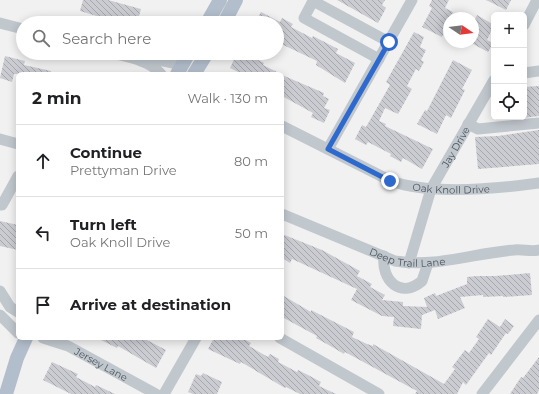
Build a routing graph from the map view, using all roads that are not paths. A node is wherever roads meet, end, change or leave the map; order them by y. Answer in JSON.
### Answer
{"nodes":[{"id":1,"x":220,"y":0,"type":"edge"},
{"id":2,"x":236,"y":0,"type":"edge"},
{"id":3,"x":412,"y":0,"type":"edge"},
{"id":4,"x":537,"y":0,"type":"edge"},
{"id":5,"x":211,"y":16,"type":"edge"},
{"id":6,"x":228,"y":16,"type":"edge"},
{"id":7,"x":527,"y":18,"type":"edge"},
{"id":8,"x":0,"y":23,"type":"edge"},
{"id":9,"x":16,"y":27,"type":"edge"},
{"id":10,"x":389,"y":42,"type":"junction"},
{"id":11,"x":379,"y":59,"type":"junction"},
{"id":12,"x":137,"y":60,"type":"edge"},
{"id":13,"x":148,"y":60,"type":"edge"},
{"id":14,"x":160,"y":60,"type":"edge"},
{"id":15,"x":141,"y":61,"type":"junction"},
{"id":16,"x":183,"y":64,"type":"edge"},
{"id":17,"x":198,"y":67,"type":"edge"},
{"id":18,"x":539,"y":71,"type":"edge"},
{"id":19,"x":159,"y":72,"type":"edge"},
{"id":20,"x":527,"y":73,"type":"edge"},
{"id":21,"x":492,"y":84,"type":"edge"},
{"id":22,"x":539,"y":123,"type":"edge"},
{"id":23,"x":468,"y":124,"type":"junction"},
{"id":24,"x":284,"y":127,"type":"edge"},
{"id":25,"x":0,"y":139,"type":"edge"},
{"id":26,"x":16,"y":143,"type":"edge"},
{"id":27,"x":328,"y":149,"type":"junction"},
{"id":28,"x":16,"y":180,"type":"edge"},
{"id":29,"x":539,"y":183,"type":"edge"},
{"id":30,"x":431,"y":189,"type":"junction"},
{"id":31,"x":0,"y":206,"type":"edge"},
{"id":32,"x":284,"y":215,"type":"edge"},
{"id":33,"x":538,"y":253,"type":"edge"},
{"id":34,"x":384,"y":256,"type":"junction"},
{"id":35,"x":409,"y":263,"type":"junction"},
{"id":36,"x":428,"y":263,"type":"junction"},
{"id":37,"x":3,"y":295,"type":"edge"},
{"id":38,"x":16,"y":311,"type":"edge"},
{"id":39,"x":0,"y":314,"type":"edge"},
{"id":40,"x":539,"y":320,"type":"edge"},
{"id":41,"x":16,"y":331,"type":"edge"},
{"id":42,"x":22,"y":340,"type":"edge"},
{"id":43,"x":54,"y":340,"type":"edge"},
{"id":44,"x":195,"y":340,"type":"edge"},
{"id":45,"x":284,"y":340,"type":"edge"},
{"id":46,"x":65,"y":342,"type":"edge"},
{"id":47,"x":6,"y":394,"type":"edge"},
{"id":48,"x":156,"y":394,"type":"edge"},
{"id":49,"x":164,"y":394,"type":"edge"},
{"id":50,"x":379,"y":394,"type":"edge"},
{"id":51,"x":482,"y":394,"type":"edge"}],
"edges":[{"from":1,"to":5,"type":"main road"},
{"from":2,"to":6,"type":"main road"},
{"from":3,"to":10,"type":"street"},
{"from":4,"to":7,"type":"street"},
{"from":8,"to":9,"type":"street"},
{"from":10,"to":11,"type":"street"},
{"from":10,"to":11,"type":"street"},
{"from":11,"to":27,"type":"street"},
{"from":12,"to":15,"type":"street"},
{"from":13,"to":15,"type":"street"},
{"from":14,"to":16,"type":"street"},
{"from":15,"to":19,"type":"street"},
{"from":16,"to":17,"type":"main road"},
{"from":18,"to":20,"type":"street"},
{"from":21,"to":23,"type":"street","name":"Jay Drive"},
{"from":22,"to":23,"type":"street"},
{"from":23,"to":30,"type":"street","name":"Jay Drive"},
{"from":24,"to":27,"type":"street","name":"Oak Knoll Drive"},
{"from":25,"to":26,"type":"street"},
{"from":27,"to":30,"type":"street","name":"Oak Knoll Drive"},
{"from":28,"to":31,"type":"street"},
{"from":29,"to":30,"type":"street","name":"Oak Knoll Drive"},
{"from":30,"to":35,"type":"street","name":"Jay Drive"},
{"from":32,"to":34,"type":"street","name":"Deep Trail Lane"},
{"from":33,"to":36,"type":"street","name":"Deep Trail Lane"},
{"from":34,"to":35,"type":"street","name":"Deep Trail Lane"},
{"from":34,"to":36,"type":"street"},
{"from":35,"to":36,"type":"street","name":"Deep Trail Lane"},
{"from":37,"to":38,"type":"street"},
{"from":37,"to":39,"type":"street"},
{"from":39,"to":41,"type":"street"},
{"from":40,"to":51,"type":"street"},
{"from":42,"to":47,"type":"main road"},
{"from":43,"to":46,"type":"street","name":"Jersey Lane"},
{"from":44,"to":49,"type":"street"},
{"from":45,"to":50,"type":"street"},
{"from":46,"to":48,"type":"street","name":"Jersey Lane"}]}
